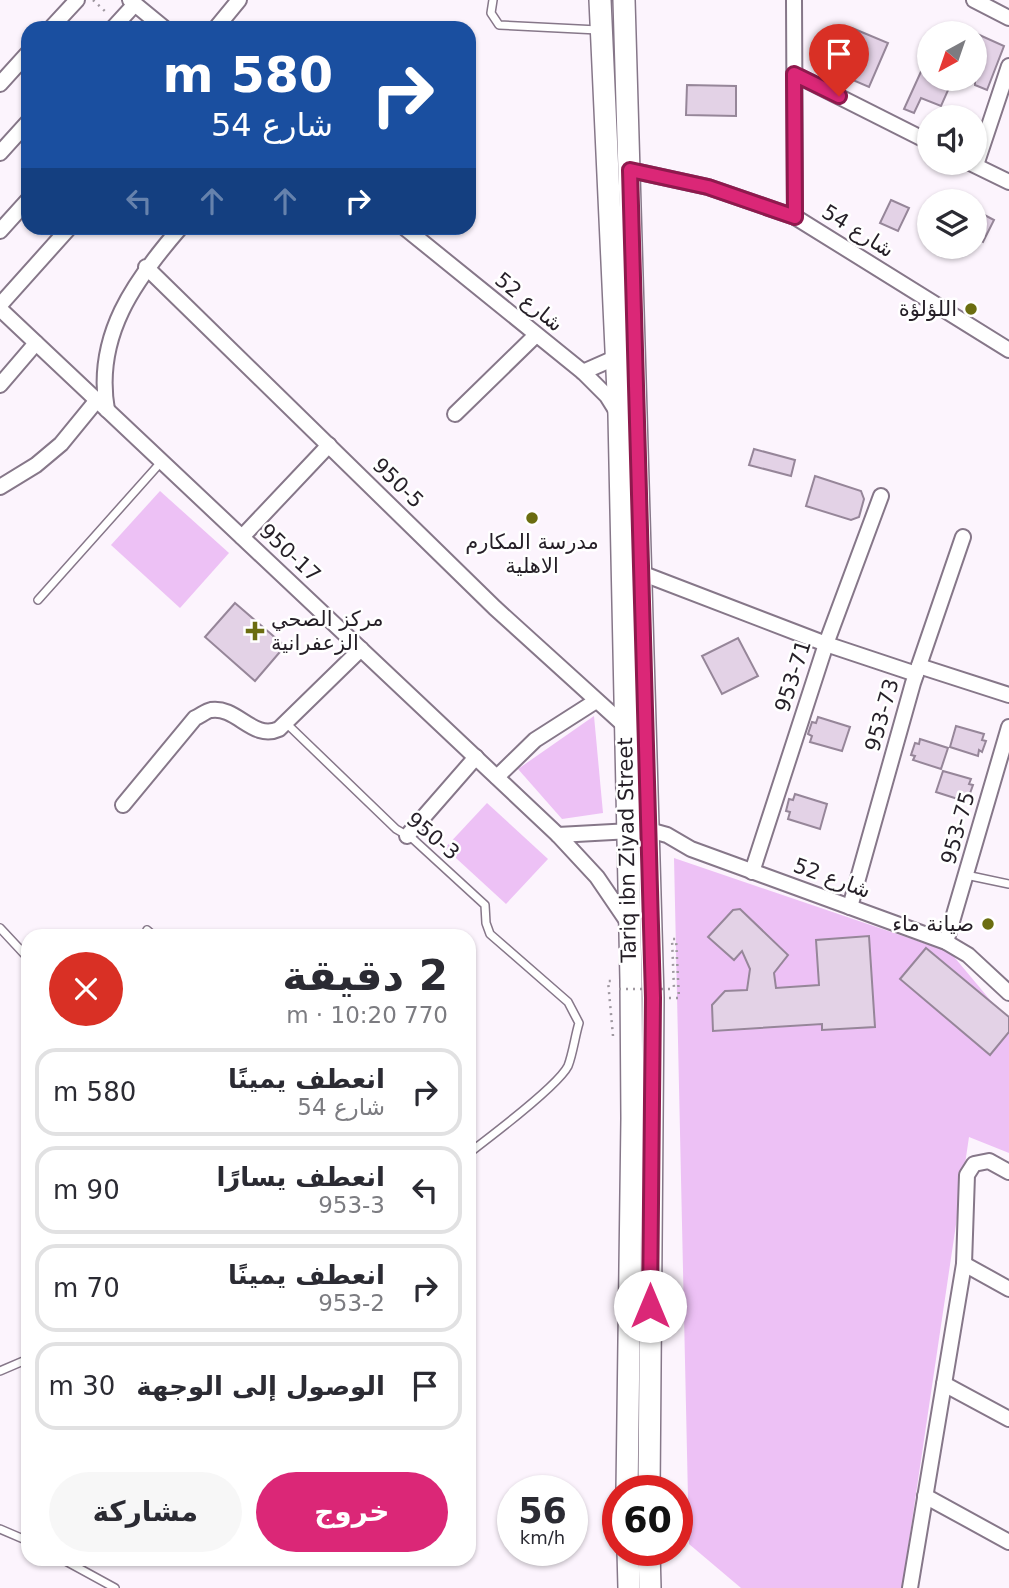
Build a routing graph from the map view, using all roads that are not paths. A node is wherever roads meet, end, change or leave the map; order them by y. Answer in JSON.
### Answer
{"nodes":[{"id":1,"x":77,"y":0,"type":"edge"},
{"id":2,"x":239,"y":0,"type":"edge"},
{"id":3,"x":493,"y":0,"type":"edge"},
{"id":4,"x":600,"y":0,"type":"edge"},
{"id":5,"x":624,"y":0,"type":"edge"},
{"id":6,"x":794,"y":0,"type":"edge"},
{"id":7,"x":974,"y":0,"type":"edge"},
{"id":8,"x":132,"y":2,"type":"edge"},
{"id":9,"x":1009,"y":18,"type":"edge"},
{"id":10,"x":58,"y":21,"type":"edge"},
{"id":11,"x":118,"y":21,"type":"edge"},
{"id":12,"x":155,"y":21,"type":"edge"},
{"id":13,"x":222,"y":21,"type":"edge"},
{"id":14,"x":603,"y":31,"type":"junction"},
{"id":15,"x":21,"y":61,"type":"edge"},
{"id":16,"x":1009,"y":66,"type":"edge"},
{"id":17,"x":794,"y":74,"type":"junction"},
{"id":18,"x":0,"y":84,"type":"edge"},
{"id":19,"x":987,"y":126,"type":"edge"},
{"id":20,"x":21,"y":130,"type":"edge"},
{"id":21,"x":917,"y":136,"type":"edge"},
{"id":22,"x":0,"y":153,"type":"edge"},
{"id":23,"x":630,"y":170,"type":"junction"},
{"id":24,"x":987,"y":171,"type":"edge"},
{"id":25,"x":1009,"y":182,"type":"edge"},
{"id":26,"x":21,"y":208,"type":"edge"},
{"id":27,"x":795,"y":217,"type":"junction"},
{"id":28,"x":0,"y":231,"type":"edge"},
{"id":29,"x":63,"y":235,"type":"edge"},
{"id":30,"x":174,"y":235,"type":"edge"},
{"id":31,"x":414,"y":235,"type":"edge"},
{"id":32,"x":146,"y":267,"type":"junction"},
{"id":33,"x":0,"y":307,"type":"edge"},
{"id":34,"x":536,"y":335,"type":"junction"},
{"id":35,"x":36,"y":343,"type":"junction"},
{"id":36,"x":1009,"y":350,"type":"edge"},
{"id":37,"x":617,"y":357,"type":"junction"},
{"id":38,"x":583,"y":372,"type":"junction"},
{"id":39,"x":0,"y":385,"type":"edge"},
{"id":40,"x":102,"y":405,"type":"junction"},
{"id":41,"x":455,"y":414,"type":"dead end"},
{"id":42,"x":619,"y":415,"type":"junction"},
{"id":43,"x":329,"y":445,"type":"junction"},
{"id":44,"x":162,"y":461,"type":"junction"},
{"id":45,"x":0,"y":487,"type":"edge"},
{"id":46,"x":881,"y":496,"type":"dead end"},
{"id":47,"x":242,"y":537,"type":"junction"},
{"id":48,"x":963,"y":537,"type":"dead end"},
{"id":49,"x":641,"y":573,"type":"junction"},
{"id":50,"x":38,"y":600,"type":"dead end"},
{"id":51,"x":825,"y":644,"type":"junction"},
{"id":52,"x":361,"y":649,"type":"junction"},
{"id":53,"x":917,"y":670,"type":"junction"},
{"id":54,"x":1009,"y":695,"type":"edge"},
{"id":55,"x":596,"y":701,"type":"junction"},
{"id":56,"x":285,"y":722,"type":"junction"},
{"id":57,"x":624,"y":725,"type":"junction"},
{"id":58,"x":1008,"y":733,"type":"edge"},
{"id":59,"x":476,"y":757,"type":"junction"},
{"id":60,"x":497,"y":777,"type":"junction"},
{"id":61,"x":123,"y":805,"type":"dead end"},
{"id":62,"x":626,"y":830,"type":"junction"},
{"id":63,"x":649,"y":830,"type":"junction"},
{"id":64,"x":407,"y":835,"type":"junction"},
{"id":65,"x":558,"y":835,"type":"junction"},
{"id":66,"x":752,"y":872,"type":"junction"},
{"id":67,"x":966,"y":875,"type":"junction"},
{"id":68,"x":1009,"y":884,"type":"edge"},
{"id":69,"x":850,"y":907,"type":"junction"},
{"id":70,"x":629,"y":925,"type":"junction"},
{"id":71,"x":0,"y":928,"type":"edge"},
{"id":72,"x":946,"y":942,"type":"junction"},
{"id":73,"x":21,"y":950,"type":"edge"},
{"id":74,"x":1009,"y":993,"type":"edge"},
{"id":75,"x":476,"y":1147,"type":"edge"},
{"id":76,"x":1009,"y":1172,"type":"edge"},
{"id":77,"x":964,"y":1264,"type":"junction"},
{"id":78,"x":1009,"y":1289,"type":"edge"},
{"id":79,"x":21,"y":1362,"type":"edge"},
{"id":80,"x":0,"y":1371,"type":"edge"},
{"id":81,"x":944,"y":1384,"type":"junction"},
{"id":82,"x":1009,"y":1419,"type":"edge"},
{"id":83,"x":627,"y":1475,"type":"edge"},
{"id":84,"x":649,"y":1475,"type":"edge"},
{"id":85,"x":925,"y":1496,"type":"junction"},
{"id":86,"x":0,"y":1529,"type":"edge"},
{"id":87,"x":21,"y":1538,"type":"edge"},
{"id":88,"x":1009,"y":1542,"type":"edge"},
{"id":89,"x":75,"y":1566,"type":"edge"},
{"id":90,"x":628,"y":1566,"type":"edge"},
{"id":91,"x":649,"y":1566,"type":"edge"},
{"id":92,"x":115,"y":1588,"type":"edge"},
{"id":93,"x":629,"y":1588,"type":"edge"},
{"id":94,"x":650,"y":1588,"type":"edge"},
{"id":95,"x":910,"y":1588,"type":"edge"}],
"edges":[{"from":1,"to":10,"type":"street"},
{"from":2,"to":13,"type":"street"},
{"from":3,"to":14,"type":"lane"},
{"from":4,"to":14,"type":"main road","name":"Tariq ibn Ziyad Street"},
{"from":5,"to":23,"type":"main road","name":"Tariq ibn Ziyad Street"},
{"from":6,"to":17,"type":"street"},
{"from":7,"to":9,"type":"street"},
{"from":8,"to":11,"type":"street"},
{"from":8,"to":12,"type":"street"},
{"from":14,"to":37,"type":"main road","name":"Tariq ibn Ziyad Street"},
{"from":15,"to":18,"type":"street"},
{"from":16,"to":19,"type":"street"},
{"from":17,"to":21,"type":"street"},
{"from":17,"to":27,"type":"street"},
{"from":20,"to":22,"type":"street"},
{"from":23,"to":27,"type":"street","name":"شارع 54"},
{"from":23,"to":49,"type":"main road","name":"Tariq ibn Ziyad Street"},
{"from":24,"to":25,"type":"street"},
{"from":26,"to":28,"type":"street"},
{"from":27,"to":36,"type":"street","name":"شارع 54"},
{"from":29,"to":33,"type":"street"},
{"from":30,"to":32,"type":"street"},
{"from":31,"to":34,"type":"street","name":"شارع 52"},
{"from":32,"to":40,"type":"street"},
{"from":32,"to":43,"type":"street","name":"950-5"},
{"from":33,"to":35,"type":"street","name":"950-17"},
{"from":34,"to":38,"type":"street","name":"شارع 52"},
{"from":34,"to":41,"type":"street"},
{"from":35,"to":39,"type":"street"},
{"from":35,"to":40,"type":"street","name":"950-17"},
{"from":37,"to":38,"type":"street"},
{"from":37,"to":42,"type":"main road","name":"Tariq ibn Ziyad Street"},
{"from":38,"to":42,"type":"street","name":"شارع 52"},
{"from":40,"to":44,"type":"street","name":"950-17"},
{"from":40,"to":45,"type":"street"},
{"from":42,"to":57,"type":"main road","name":"Tariq ibn Ziyad Street"},
{"from":43,"to":47,"type":"street"},
{"from":43,"to":55,"type":"street","name":"950-5"},
{"from":44,"to":47,"type":"street","name":"950-17"},
{"from":44,"to":50,"type":"lane"},
{"from":46,"to":51,"type":"street","name":"953-71"},
{"from":47,"to":52,"type":"street","name":"950-17"},
{"from":48,"to":53,"type":"street","name":"953-73"},
{"from":49,"to":51,"type":"street"},
{"from":49,"to":63,"type":"main road","name":"Tariq ibn Ziyad Street"},
{"from":51,"to":53,"type":"street"},
{"from":51,"to":66,"type":"street","name":"953-71"},
{"from":52,"to":56,"type":"street"},
{"from":52,"to":59,"type":"street","name":"950-17"},
{"from":53,"to":54,"type":"street"},
{"from":53,"to":69,"type":"street","name":"953-73"},
{"from":55,"to":57,"type":"street","name":"950-5"},
{"from":55,"to":60,"type":"street"},
{"from":56,"to":61,"type":"street"},
{"from":56,"to":64,"type":"lane","name":"950-3"},
{"from":57,"to":62,"type":"main road","name":"Tariq ibn Ziyad Street"},
{"from":58,"to":67,"type":"street","name":"953-75"},
{"from":59,"to":60,"type":"street","name":"950-17"},
{"from":59,"to":64,"type":"street"},
{"from":60,"to":65,"type":"street","name":"950-17"},
{"from":62,"to":63,"type":"street","name":"شارع 52"},
{"from":62,"to":65,"type":"street","name":"شارع 52"},
{"from":62,"to":70,"type":"main road","name":"Tariq ibn Ziyad Street"},
{"from":63,"to":66,"type":"street","name":"شارع 52"},
{"from":63,"to":84,"type":"main road","name":"Tariq ibn Ziyad Street"},
{"from":64,"to":75,"type":"lane","name":"950-3"},
{"from":65,"to":70,"type":"street","name":"950-17"},
{"from":66,"to":69,"type":"street","name":"شارع 52"},
{"from":67,"to":68,"type":"lane"},
{"from":67,"to":72,"type":"street","name":"953-75"},
{"from":69,"to":72,"type":"street","name":"شارع 52"},
{"from":70,"to":83,"type":"main road","name":"Tariq ibn Ziyad Street"},
{"from":71,"to":73,"type":"lane"},
{"from":72,"to":74,"type":"street","name":"شارع 52"},
{"from":76,"to":77,"type":"street"},
{"from":77,"to":78,"type":"street"},
{"from":77,"to":81,"type":"street"},
{"from":79,"to":80,"type":"lane"},
{"from":81,"to":82,"type":"street"},
{"from":81,"to":85,"type":"street"},
{"from":85,"to":88,"type":"street"},
{"from":85,"to":95,"type":"street"},
{"from":86,"to":87,"type":"lane"},
{"from":89,"to":92,"type":"lane"},
{"from":90,"to":93,"type":"main road"},
{"from":91,"to":94,"type":"main road"}]}
